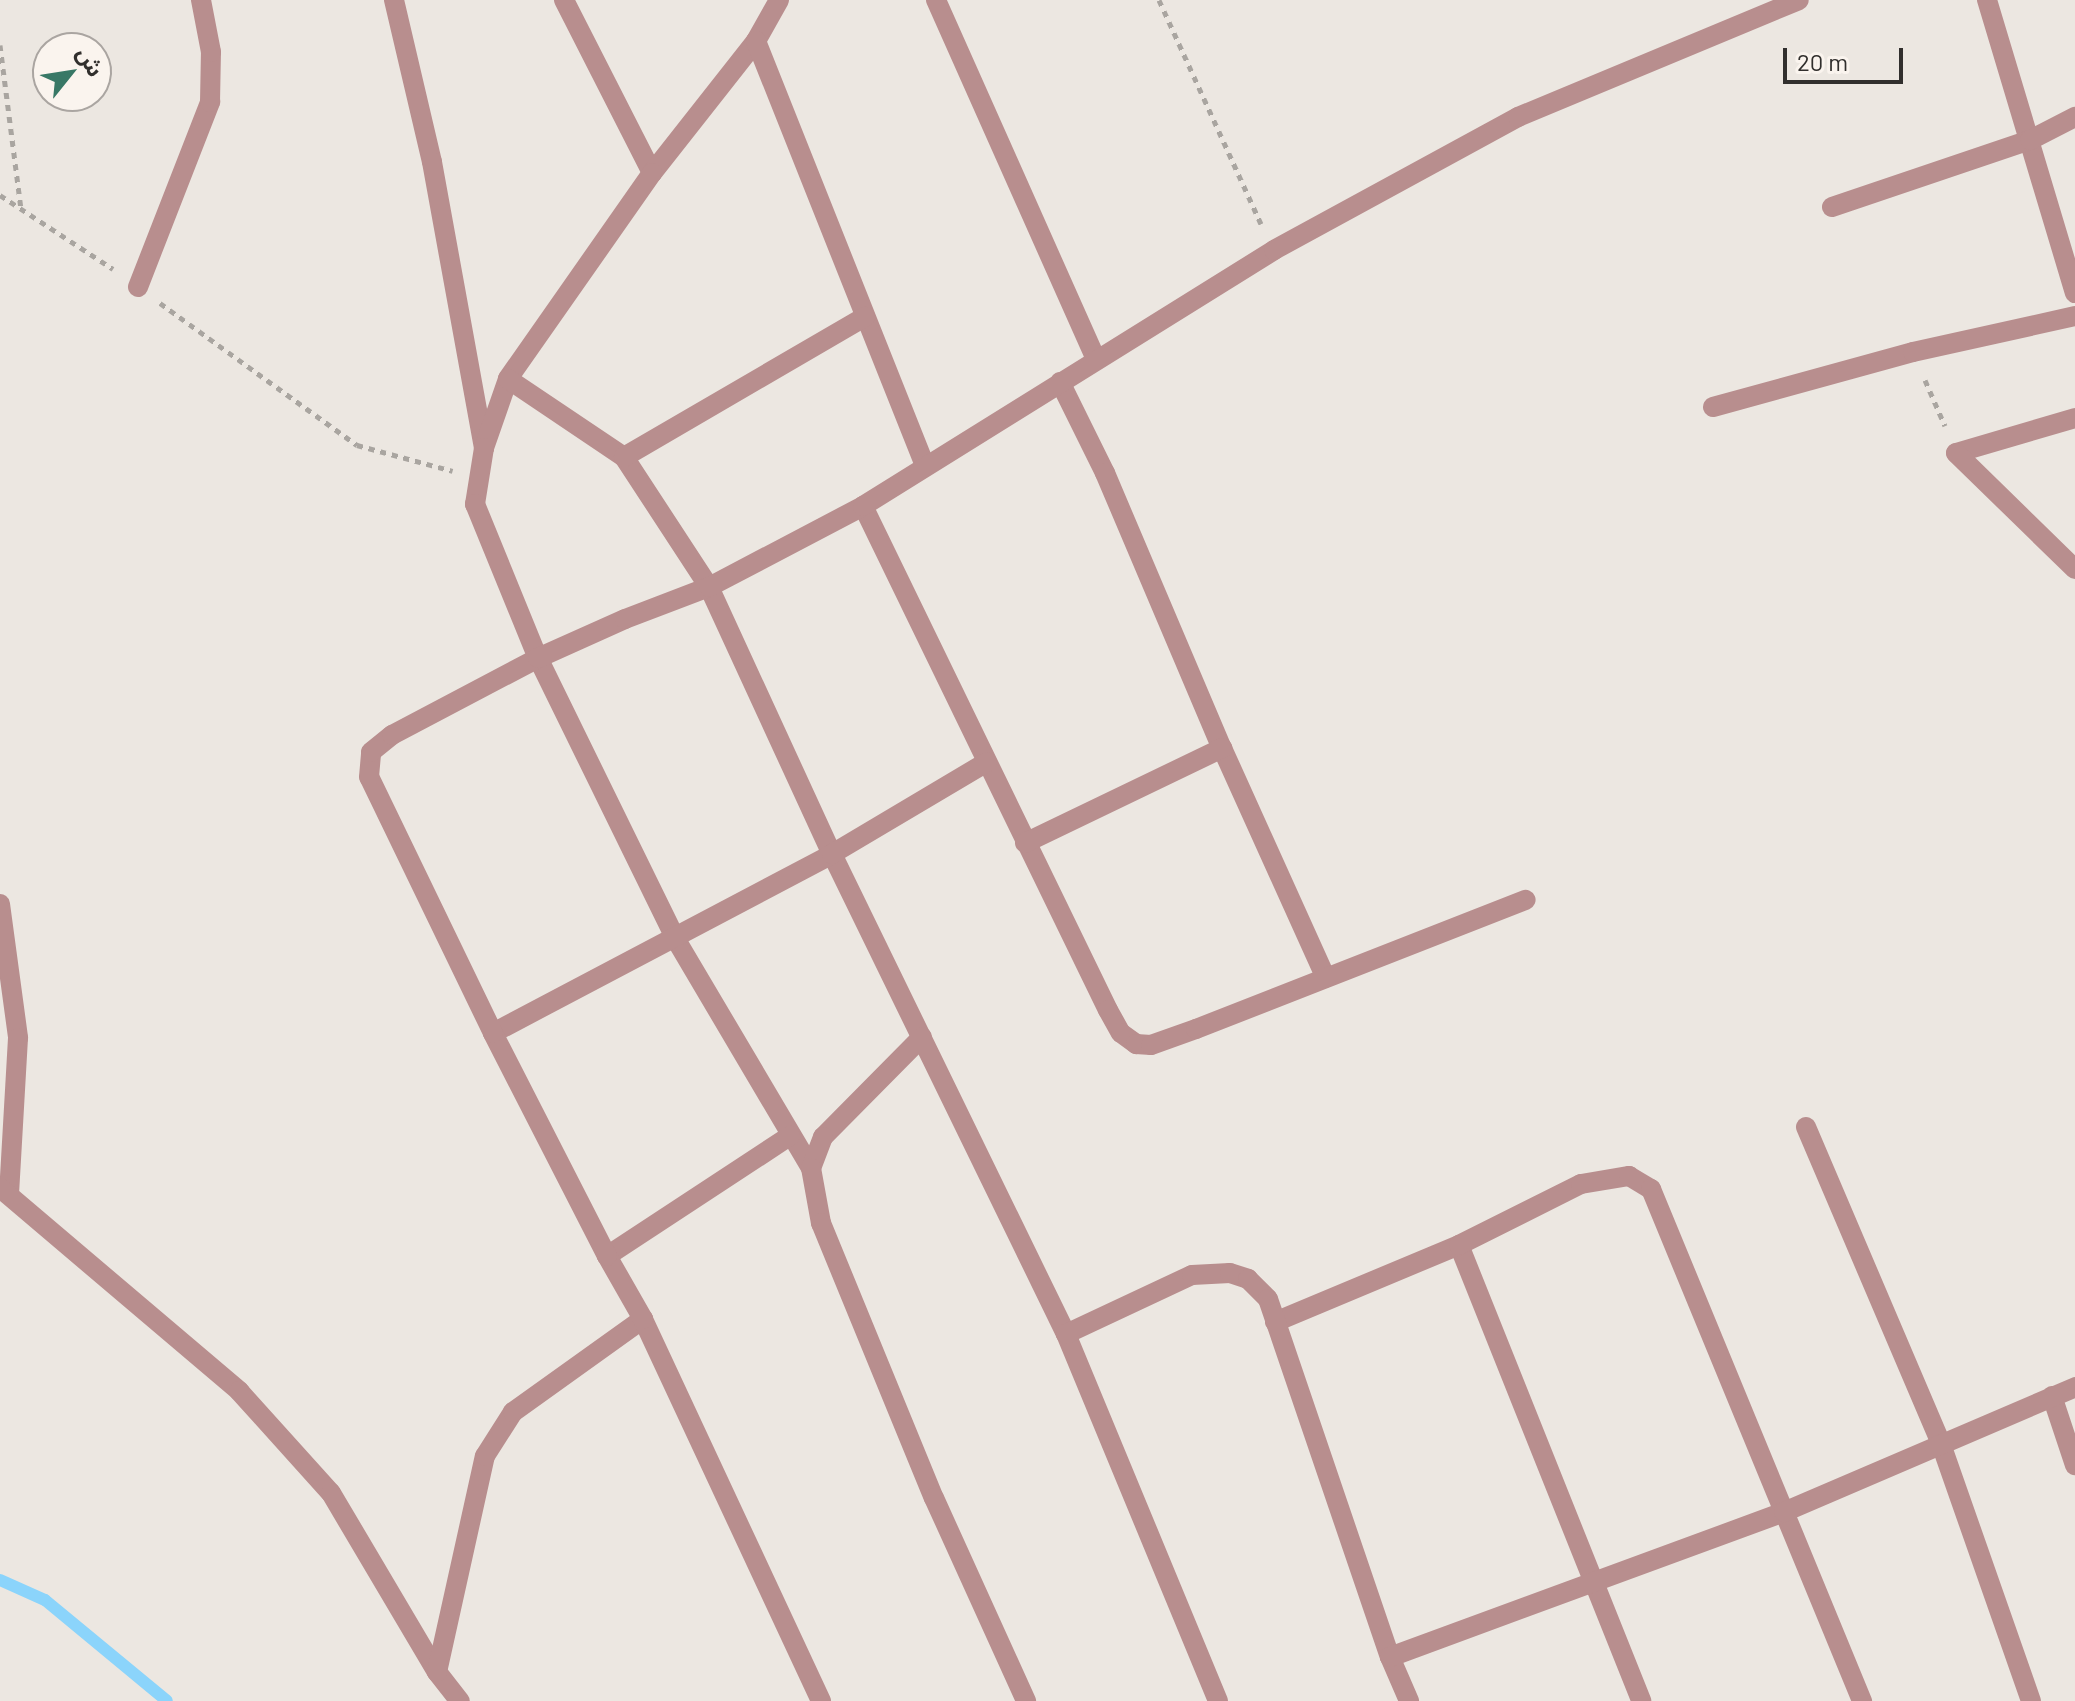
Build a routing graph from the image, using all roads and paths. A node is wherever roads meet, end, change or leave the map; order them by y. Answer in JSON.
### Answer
{"nodes":[{"id":1,"x":201,"y":0,"type":"edge"},
{"id":2,"x":394,"y":0,"type":"edge"},
{"id":3,"x":564,"y":0,"type":"edge"},
{"id":4,"x":779,"y":0,"type":"edge"},
{"id":5,"x":936,"y":0,"type":"edge"},
{"id":6,"x":1159,"y":0,"type":"edge"},
{"id":7,"x":1987,"y":0,"type":"edge"},
{"id":8,"x":1788,"y":2,"type":"edge"},
{"id":9,"x":756,"y":41,"type":"junction"},
{"id":10,"x":0,"y":45,"type":"edge"},
{"id":11,"x":2075,"y":117,"type":"edge"},
{"id":12,"x":2030,"y":140,"type":"junction"},
{"id":13,"x":652,"y":173,"type":"junction"},
{"id":14,"x":0,"y":195,"type":"edge"},
{"id":15,"x":1832,"y":207,"type":"dead end"},
{"id":16,"x":21,"y":209,"type":"junction"},
{"id":17,"x":1274,"y":250,"type":"junction"},
{"id":18,"x":2070,"y":255,"type":"edge"},
{"id":19,"x":138,"y":287,"type":"junction"},
{"id":20,"x":2075,"y":293,"type":"edge"},
{"id":21,"x":2075,"y":316,"type":"edge"},
{"id":22,"x":865,"y":317,"type":"junction"},
{"id":23,"x":1913,"y":352,"type":"junction"},
{"id":24,"x":1096,"y":360,"type":"junction"},
{"id":25,"x":508,"y":379,"type":"junction"},
{"id":26,"x":1060,"y":382,"type":"junction"},
{"id":27,"x":1713,"y":407,"type":"dead end"},
{"id":28,"x":2075,"y":418,"type":"edge"},
{"id":29,"x":484,"y":448,"type":"junction"},
{"id":30,"x":1956,"y":453,"type":"junction"},
{"id":31,"x":624,"y":457,"type":"junction"},
{"id":32,"x":925,"y":466,"type":"junction"},
{"id":33,"x":479,"y":478,"type":"junction"},
{"id":34,"x":863,"y":506,"type":"junction"},
{"id":35,"x":2072,"y":562,"type":"edge"},
{"id":36,"x":709,"y":587,"type":"junction"},
{"id":37,"x":538,"y":658,"type":"junction"},
{"id":38,"x":1222,"y":748,"type":"junction"},
{"id":39,"x":987,"y":762,"type":"junction"},
{"id":40,"x":1025,"y":843,"type":"junction"},
{"id":41,"x":832,"y":854,"type":"junction"},
{"id":42,"x":1526,"y":900,"type":"dead end"},
{"id":43,"x":0,"y":904,"type":"edge"},
{"id":44,"x":675,"y":938,"type":"junction"},
{"id":45,"x":1326,"y":978,"type":"junction"},
{"id":46,"x":493,"y":1033,"type":"junction"},
{"id":47,"x":922,"y":1037,"type":"junction"},
{"id":48,"x":1806,"y":1127,"type":"dead end"},
{"id":49,"x":790,"y":1136,"type":"junction"},
{"id":50,"x":811,"y":1168,"type":"junction"},
{"id":51,"x":5,"y":1190,"type":"edge"},
{"id":52,"x":1459,"y":1245,"type":"junction"},
{"id":53,"x":607,"y":1256,"type":"junction"},
{"id":54,"x":643,"y":1319,"type":"junction"},
{"id":55,"x":1275,"y":1322,"type":"junction"},
{"id":56,"x":1066,"y":1334,"type":"junction"},
{"id":57,"x":2075,"y":1387,"type":"edge"},
{"id":58,"x":2052,"y":1396,"type":"junction"},
{"id":59,"x":1941,"y":1444,"type":"junction"},
{"id":60,"x":2075,"y":1465,"type":"edge"},
{"id":61,"x":1784,"y":1512,"type":"junction"},
{"id":62,"x":1592,"y":1583,"type":"junction"},
{"id":63,"x":1390,"y":1657,"type":"junction"},
{"id":64,"x":437,"y":1672,"type":"junction"},
{"id":65,"x":460,"y":1701,"type":"edge"},
{"id":66,"x":821,"y":1701,"type":"edge"},
{"id":67,"x":1026,"y":1701,"type":"edge"},
{"id":68,"x":1218,"y":1701,"type":"edge"},
{"id":69,"x":1409,"y":1701,"type":"edge"},
{"id":70,"x":1641,"y":1701,"type":"edge"},
{"id":71,"x":1862,"y":1701,"type":"edge"},
{"id":72,"x":2031,"y":1701,"type":"edge"}],
"edges":[{"from":1,"to":19,"type":"street"},
{"from":2,"to":29,"type":"street"},
{"from":3,"to":13,"type":"street"},
{"from":4,"to":9,"type":"street"},
{"from":5,"to":24,"type":"street"},
{"from":6,"to":17,"type":"path"},
{"from":7,"to":12,"type":"street"},
{"from":8,"to":17,"type":"street"},
{"from":9,"to":13,"type":"street"},
{"from":9,"to":22,"type":"street"},
{"from":10,"to":16,"type":"path"},
{"from":11,"to":12,"type":"street"},
{"from":12,"to":15,"type":"street"},
{"from":12,"to":18,"type":"street"},
{"from":13,"to":25,"type":"street"},
{"from":14,"to":16,"type":"path"},
{"from":16,"to":19,"type":"path"},
{"from":17,"to":24,"type":"street"},
{"from":18,"to":20,"type":"street"},
{"from":19,"to":33,"type":"path"},
{"from":21,"to":23,"type":"street"},
{"from":22,"to":31,"type":"street"},
{"from":22,"to":32,"type":"street"},
{"from":23,"to":27,"type":"street"},
{"from":23,"to":30,"type":"path"},
{"from":24,"to":26,"type":"street"},
{"from":25,"to":29,"type":"street"},
{"from":25,"to":31,"type":"street"},
{"from":26,"to":32,"type":"street"},
{"from":26,"to":38,"type":"street"},
{"from":28,"to":30,"type":"street"},
{"from":29,"to":33,"type":"street"},
{"from":30,"to":35,"type":"street"},
{"from":31,"to":36,"type":"street"},
{"from":32,"to":34,"type":"street"},
{"from":33,"to":37,"type":"street"},
{"from":34,"to":36,"type":"street"},
{"from":34,"to":39,"type":"street"},
{"from":36,"to":37,"type":"street"},
{"from":36,"to":41,"type":"street"},
{"from":37,"to":44,"type":"street"},
{"from":37,"to":46,"type":"street"},
{"from":38,"to":40,"type":"street"},
{"from":38,"to":45,"type":"street"},
{"from":39,"to":40,"type":"street"},
{"from":39,"to":41,"type":"street"},
{"from":40,"to":45,"type":"street"},
{"from":41,"to":44,"type":"street"},
{"from":41,"to":47,"type":"street"},
{"from":42,"to":45,"type":"street"},
{"from":43,"to":51,"type":"street"},
{"from":44,"to":46,"type":"street"},
{"from":44,"to":49,"type":"street"},
{"from":46,"to":53,"type":"street"},
{"from":47,"to":50,"type":"street"},
{"from":47,"to":56,"type":"street"},
{"from":48,"to":59,"type":"street"},
{"from":49,"to":50,"type":"street"},
{"from":49,"to":53,"type":"street"},
{"from":50,"to":67,"type":"street"},
{"from":51,"to":64,"type":"street"},
{"from":52,"to":55,"type":"street"},
{"from":52,"to":61,"type":"street"},
{"from":52,"to":62,"type":"street"},
{"from":53,"to":54,"type":"street"},
{"from":54,"to":64,"type":"street"},
{"from":54,"to":66,"type":"street"},
{"from":55,"to":56,"type":"street"},
{"from":55,"to":63,"type":"street"},
{"from":56,"to":68,"type":"street"},
{"from":57,"to":58,"type":"street"},
{"from":58,"to":59,"type":"street"},
{"from":58,"to":60,"type":"street"},
{"from":59,"to":61,"type":"street"},
{"from":59,"to":72,"type":"street"},
{"from":61,"to":62,"type":"street"},
{"from":61,"to":71,"type":"street"},
{"from":62,"to":63,"type":"street"},
{"from":62,"to":70,"type":"street"},
{"from":63,"to":69,"type":"street"},
{"from":64,"to":65,"type":"street"}]}
